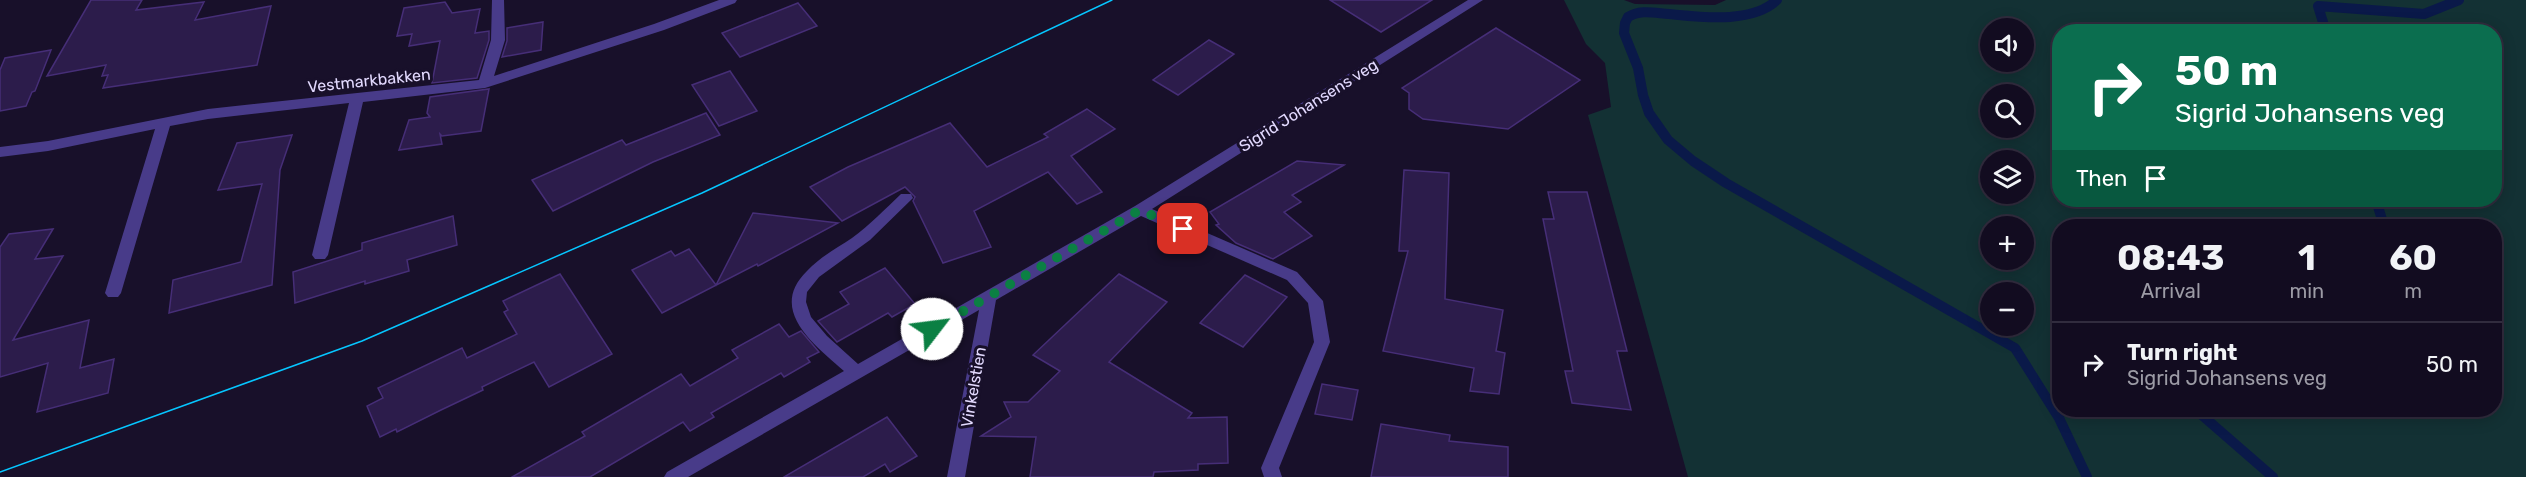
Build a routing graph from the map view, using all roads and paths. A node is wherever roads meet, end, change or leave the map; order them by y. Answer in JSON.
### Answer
{"nodes":[{"id":1,"x":498,"y":0,"type":"edge"},
{"id":2,"x":732,"y":0,"type":"edge"},
{"id":3,"x":1477,"y":0,"type":"edge"},
{"id":4,"x":485,"y":84,"type":"junction"},
{"id":5,"x":357,"y":98,"type":"junction"},
{"id":6,"x":164,"y":124,"type":"junction"},
{"id":7,"x":0,"y":152,"type":"edge"},
{"id":8,"x":906,"y":198,"type":"dead end"},
{"id":9,"x":1140,"y":210,"type":"junction"},
{"id":10,"x":320,"y":255,"type":"dead end"},
{"id":11,"x":113,"y":293,"type":"dead end"},
{"id":12,"x":989,"y":296,"type":"junction"},
{"id":13,"x":856,"y":372,"type":"junction"},
{"id":14,"x":673,"y":477,"type":"edge"},
{"id":15,"x":956,"y":477,"type":"edge"},
{"id":16,"x":1273,"y":477,"type":"edge"}],
"edges":[{"from":1,"to":4,"type":"street"},
{"from":2,"to":4,"type":"street","name":"Vestmarkbakken"},
{"from":3,"to":9,"type":"street","name":"Sigrid Johansens veg"},
{"from":4,"to":5,"type":"street","name":"Vestmarkbakken"},
{"from":5,"to":6,"type":"street","name":"Vestmarkbakken"},
{"from":5,"to":10,"type":"street"},
{"from":6,"to":7,"type":"street","name":"Vestmarkbakken"},
{"from":6,"to":11,"type":"street"},
{"from":8,"to":13,"type":"street"},
{"from":9,"to":12,"type":"street","name":"Sigrid Johansens veg"},
{"from":9,"to":16,"type":"street"},
{"from":12,"to":13,"type":"street","name":"Sigrid Johansens veg"},
{"from":12,"to":15,"type":"street","name":"Vinkelstien"},
{"from":13,"to":14,"type":"street","name":"Sigrid Johansens veg"}]}
